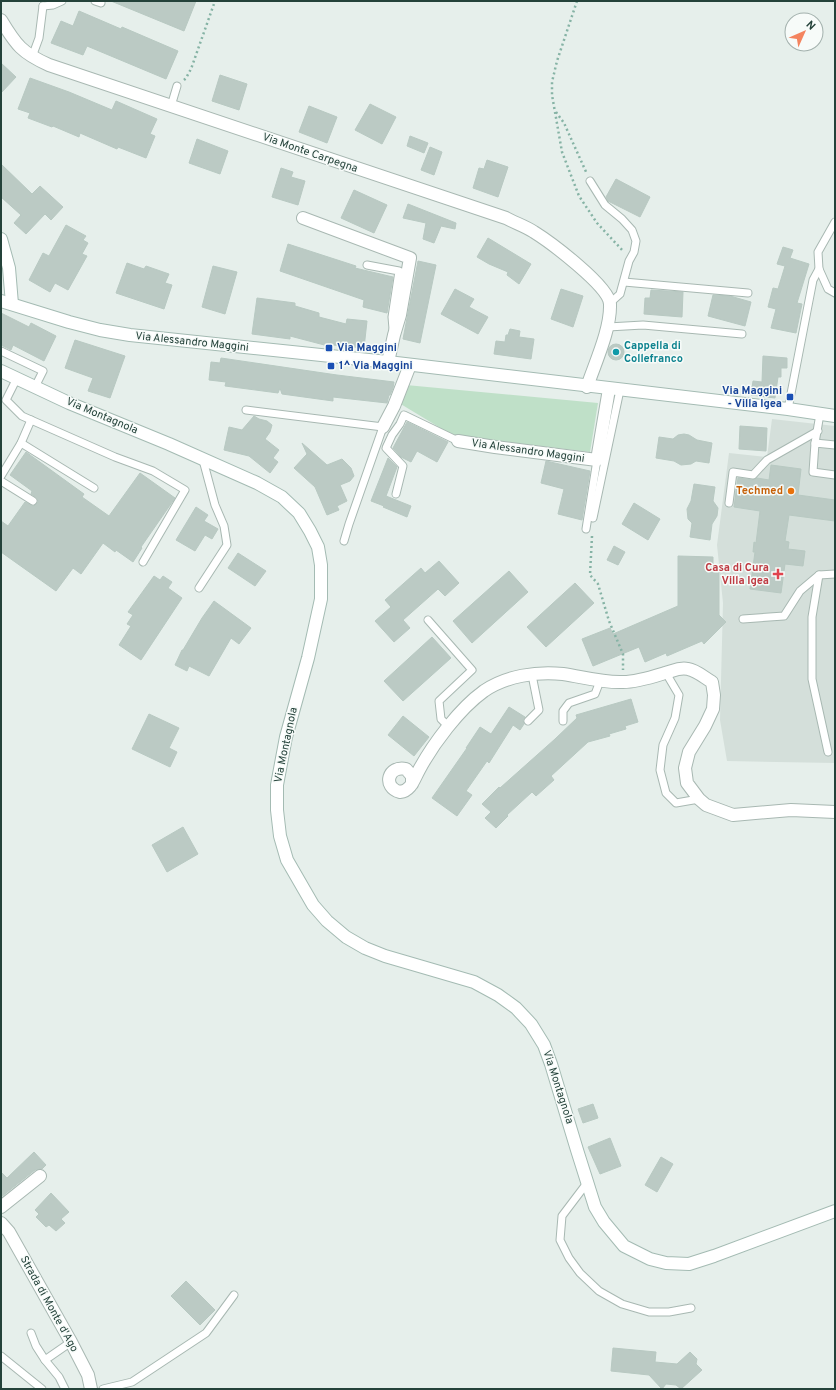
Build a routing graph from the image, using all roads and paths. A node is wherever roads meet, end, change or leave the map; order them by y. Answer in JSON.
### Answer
{"nodes":[{"id":1,"x":62,"y":1,"type":"edge"},
{"id":2,"x":214,"y":1,"type":"edge"},
{"id":3,"x":577,"y":1,"type":"edge"},
{"id":4,"x":40,"y":4,"type":"edge"},
{"id":5,"x":1,"y":20,"type":"edge"},
{"id":6,"x":32,"y":57,"type":"junction"},
{"id":7,"x":177,"y":86,"type":"joint"},
{"id":8,"x":171,"y":106,"type":"junction"},
{"id":9,"x":590,"y":181,"type":"joint"},
{"id":10,"x":303,"y":218,"type":"dead end"},
{"id":11,"x":835,"y":222,"type":"edge"},
{"id":12,"x":1,"y":239,"type":"edge"},
{"id":13,"x":367,"y":265,"type":"dead end"},
{"id":14,"x":819,"y":269,"type":"junction"},
{"id":15,"x":624,"y":282,"type":"junction"},
{"id":16,"x":748,"y":293,"type":"dead end"},
{"id":17,"x":835,"y":293,"type":"edge"},
{"id":18,"x":7,"y":302,"type":"edge"},
{"id":19,"x":610,"y":303,"type":"junction"},
{"id":20,"x":608,"y":327,"type":"junction"},
{"id":21,"x":742,"y":334,"type":"dead end"},
{"id":22,"x":394,"y":335,"type":"junction"},
{"id":23,"x":1,"y":351,"type":"edge"},
{"id":24,"x":388,"y":362,"type":"junction"},
{"id":25,"x":410,"y":365,"type":"junction"},
{"id":26,"x":1,"y":371,"type":"edge"},
{"id":27,"x":17,"y":378,"type":"junction"},
{"id":28,"x":587,"y":386,"type":"junction"},
{"id":29,"x":36,"y":387,"type":"junction"},
{"id":30,"x":614,"y":390,"type":"junction"},
{"id":31,"x":246,"y":410,"type":"dead end"},
{"id":32,"x":788,"y":410,"type":"junction"},
{"id":33,"x":820,"y":414,"type":"junction"},
{"id":34,"x":835,"y":416,"type":"edge"},
{"id":35,"x":31,"y":420,"type":"junction"},
{"id":36,"x":383,"y":427,"type":"junction"},
{"id":37,"x":818,"y":431,"type":"junction"},
{"id":38,"x":458,"y":441,"type":"joint"},
{"id":39,"x":21,"y":443,"type":"junction"},
{"id":40,"x":815,"y":443,"type":"junction"},
{"id":41,"x":835,"y":445,"type":"edge"},
{"id":42,"x":203,"y":460,"type":"junction"},
{"id":43,"x":597,"y":460,"type":"junction"},
{"id":44,"x":835,"y":475,"type":"edge"},
{"id":45,"x":1,"y":476,"type":"edge"},
{"id":46,"x":1,"y":481,"type":"edge"},
{"id":47,"x":94,"y":488,"type":"dead end"},
{"id":48,"x":396,"y":494,"type":"dead end"},
{"id":49,"x":33,"y":500,"type":"dead end"},
{"id":50,"x":729,"y":504,"type":"dead end"},
{"id":51,"x":593,"y":518,"type":"joint"},
{"id":52,"x":586,"y":528,"type":"dead end"},
{"id":53,"x":344,"y":541,"type":"dead end"},
{"id":54,"x":143,"y":562,"type":"dead end"},
{"id":55,"x":835,"y":574,"type":"edge"},
{"id":56,"x":819,"y":575,"type":"junction"},
{"id":57,"x":200,"y":588,"type":"dead end"},
{"id":58,"x":743,"y":619,"type":"dead end"},
{"id":59,"x":428,"y":620,"type":"dead end"},
{"id":60,"x":666,"y":673,"type":"junction"},
{"id":61,"x":532,"y":675,"type":"junction"},
{"id":62,"x":600,"y":681,"type":"junction"},
{"id":63,"x":624,"y":682,"type":"junction"},
{"id":64,"x":528,"y":721,"type":"dead end"},
{"id":65,"x":563,"y":721,"type":"dead end"},
{"id":66,"x":448,"y":726,"type":"junction"},
{"id":67,"x":828,"y":752,"type":"dead end"},
{"id":68,"x":402,"y":768,"type":"junction"},
{"id":69,"x":419,"y":769,"type":"junction"},
{"id":70,"x":412,"y":784,"type":"junction"},
{"id":71,"x":699,"y":799,"type":"junction"},
{"id":72,"x":835,"y":812,"type":"edge"},
{"id":73,"x":40,"y":1176,"type":"dead end"},
{"id":74,"x":587,"y":1183,"type":"junction"},
{"id":75,"x":1,"y":1207,"type":"edge"},
{"id":76,"x":835,"y":1211,"type":"edge"},
{"id":77,"x":1,"y":1223,"type":"edge"},
{"id":78,"x":234,"y":1295,"type":"dead end"},
{"id":79,"x":691,"y":1308,"type":"dead end"},
{"id":80,"x":31,"y":1334,"type":"dead end"},
{"id":81,"x":71,"y":1342,"type":"junction"},
{"id":82,"x":1,"y":1356,"type":"edge"},
{"id":83,"x":45,"y":1360,"type":"junction"},
{"id":84,"x":63,"y":1388,"type":"edge"},
{"id":85,"x":42,"y":1389,"type":"edge"},
{"id":86,"x":91,"y":1389,"type":"edge"},
{"id":87,"x":103,"y":1389,"type":"edge"}],
"edges":[{"from":1,"to":4,"type":"lane"},
{"from":2,"to":7,"type":"path"},
{"from":3,"to":9,"type":"path"},
{"from":4,"to":6,"type":"lane"},
{"from":5,"to":6,"type":"street","name":"Via Monte Carpegna"},
{"from":6,"to":8,"type":"street","name":"Via Monte Carpegna"},
{"from":7,"to":8,"type":"lane"},
{"from":8,"to":19,"type":"street","name":"Via Monte Carpegna"},
{"from":9,"to":15,"type":"lane"},
{"from":10,"to":22,"type":"street"},
{"from":11,"to":14,"type":"lane"},
{"from":12,"to":18,"type":"street"},
{"from":13,"to":22,"type":"lane"},
{"from":14,"to":17,"type":"lane"},
{"from":14,"to":32,"type":"lane"},
{"from":15,"to":16,"type":"lane"},
{"from":15,"to":19,"type":"lane"},
{"from":18,"to":24,"type":"street","name":"Via Alessandro Maggini"},
{"from":19,"to":20,"type":"street"},
{"from":20,"to":21,"type":"lane"},
{"from":20,"to":28,"type":"street"},
{"from":22,"to":24,"type":"street"},
{"from":23,"to":29,"type":"lane"},
{"from":24,"to":25,"type":"street","name":"Via Alessandro Maggini"},
{"from":25,"to":28,"type":"street","name":"Via Alessandro Maggini"},
{"from":25,"to":36,"type":"street"},
{"from":26,"to":27,"type":"street","name":"Via Montagnola"},
{"from":27,"to":29,"type":"street","name":"Via Montagnola"},
{"from":27,"to":35,"type":"lane"},
{"from":28,"to":30,"type":"street","name":"Via Alessandro Maggini"},
{"from":29,"to":42,"type":"street","name":"Via Montagnola"},
{"from":30,"to":32,"type":"street","name":"Via Alessandro Maggini"},
{"from":30,"to":43,"type":"street","name":"Via Alessandro Maggini"},
{"from":30,"to":51,"type":"lane"},
{"from":31,"to":36,"type":"lane"},
{"from":32,"to":33,"type":"street","name":"Via Alessandro Maggini"},
{"from":33,"to":34,"type":"street","name":"Via Alessandro Maggini"},
{"from":33,"to":37,"type":"lane"},
{"from":35,"to":39,"type":"lane"},
{"from":35,"to":54,"type":"lane"},
{"from":36,"to":53,"type":"lane"},
{"from":37,"to":40,"type":"lane"},
{"from":37,"to":50,"type":"lane"},
{"from":38,"to":43,"type":"street","name":"Via Alessandro Maggini"},
{"from":38,"to":48,"type":"lane"},
{"from":39,"to":45,"type":"lane"},
{"from":39,"to":47,"type":"lane"},
{"from":40,"to":41,"type":"lane"},
{"from":40,"to":44,"type":"lane"},
{"from":42,"to":57,"type":"lane"},
{"from":42,"to":74,"type":"street","name":"Via Montagnola"},
{"from":43,"to":52,"type":"lane"},
{"from":46,"to":49,"type":"lane"},
{"from":51,"to":63,"type":"path"},
{"from":55,"to":56,"type":"lane"},
{"from":56,"to":58,"type":"lane"},
{"from":56,"to":67,"type":"lane"},
{"from":59,"to":66,"type":"lane"},
{"from":60,"to":63,"type":"street"},
{"from":60,"to":71,"type":"lane"},
{"from":60,"to":71,"type":"street"},
{"from":61,"to":62,"type":"street"},
{"from":61,"to":64,"type":"lane"},
{"from":61,"to":66,"type":"street"},
{"from":62,"to":63,"type":"street"},
{"from":62,"to":65,"type":"lane"},
{"from":66,"to":69,"type":"street"},
{"from":68,"to":69,"type":"street"},
{"from":68,"to":70,"type":"street"},
{"from":68,"to":70,"type":"street"},
{"from":69,"to":70,"type":"street"},
{"from":71,"to":72,"type":"street"},
{"from":73,"to":75,"type":"street"},
{"from":74,"to":76,"type":"street","name":"Via Montagnola"},
{"from":74,"to":79,"type":"lane"},
{"from":77,"to":81,"type":"street","name":"Strada di Monte d'Ago"},
{"from":78,"to":87,"type":"lane"},
{"from":80,"to":83,"type":"lane"},
{"from":81,"to":83,"type":"lane"},
{"from":81,"to":86,"type":"street","name":"Strada di Monte d'Ago"},
{"from":82,"to":85,"type":"lane"},
{"from":83,"to":84,"type":"lane"}]}
